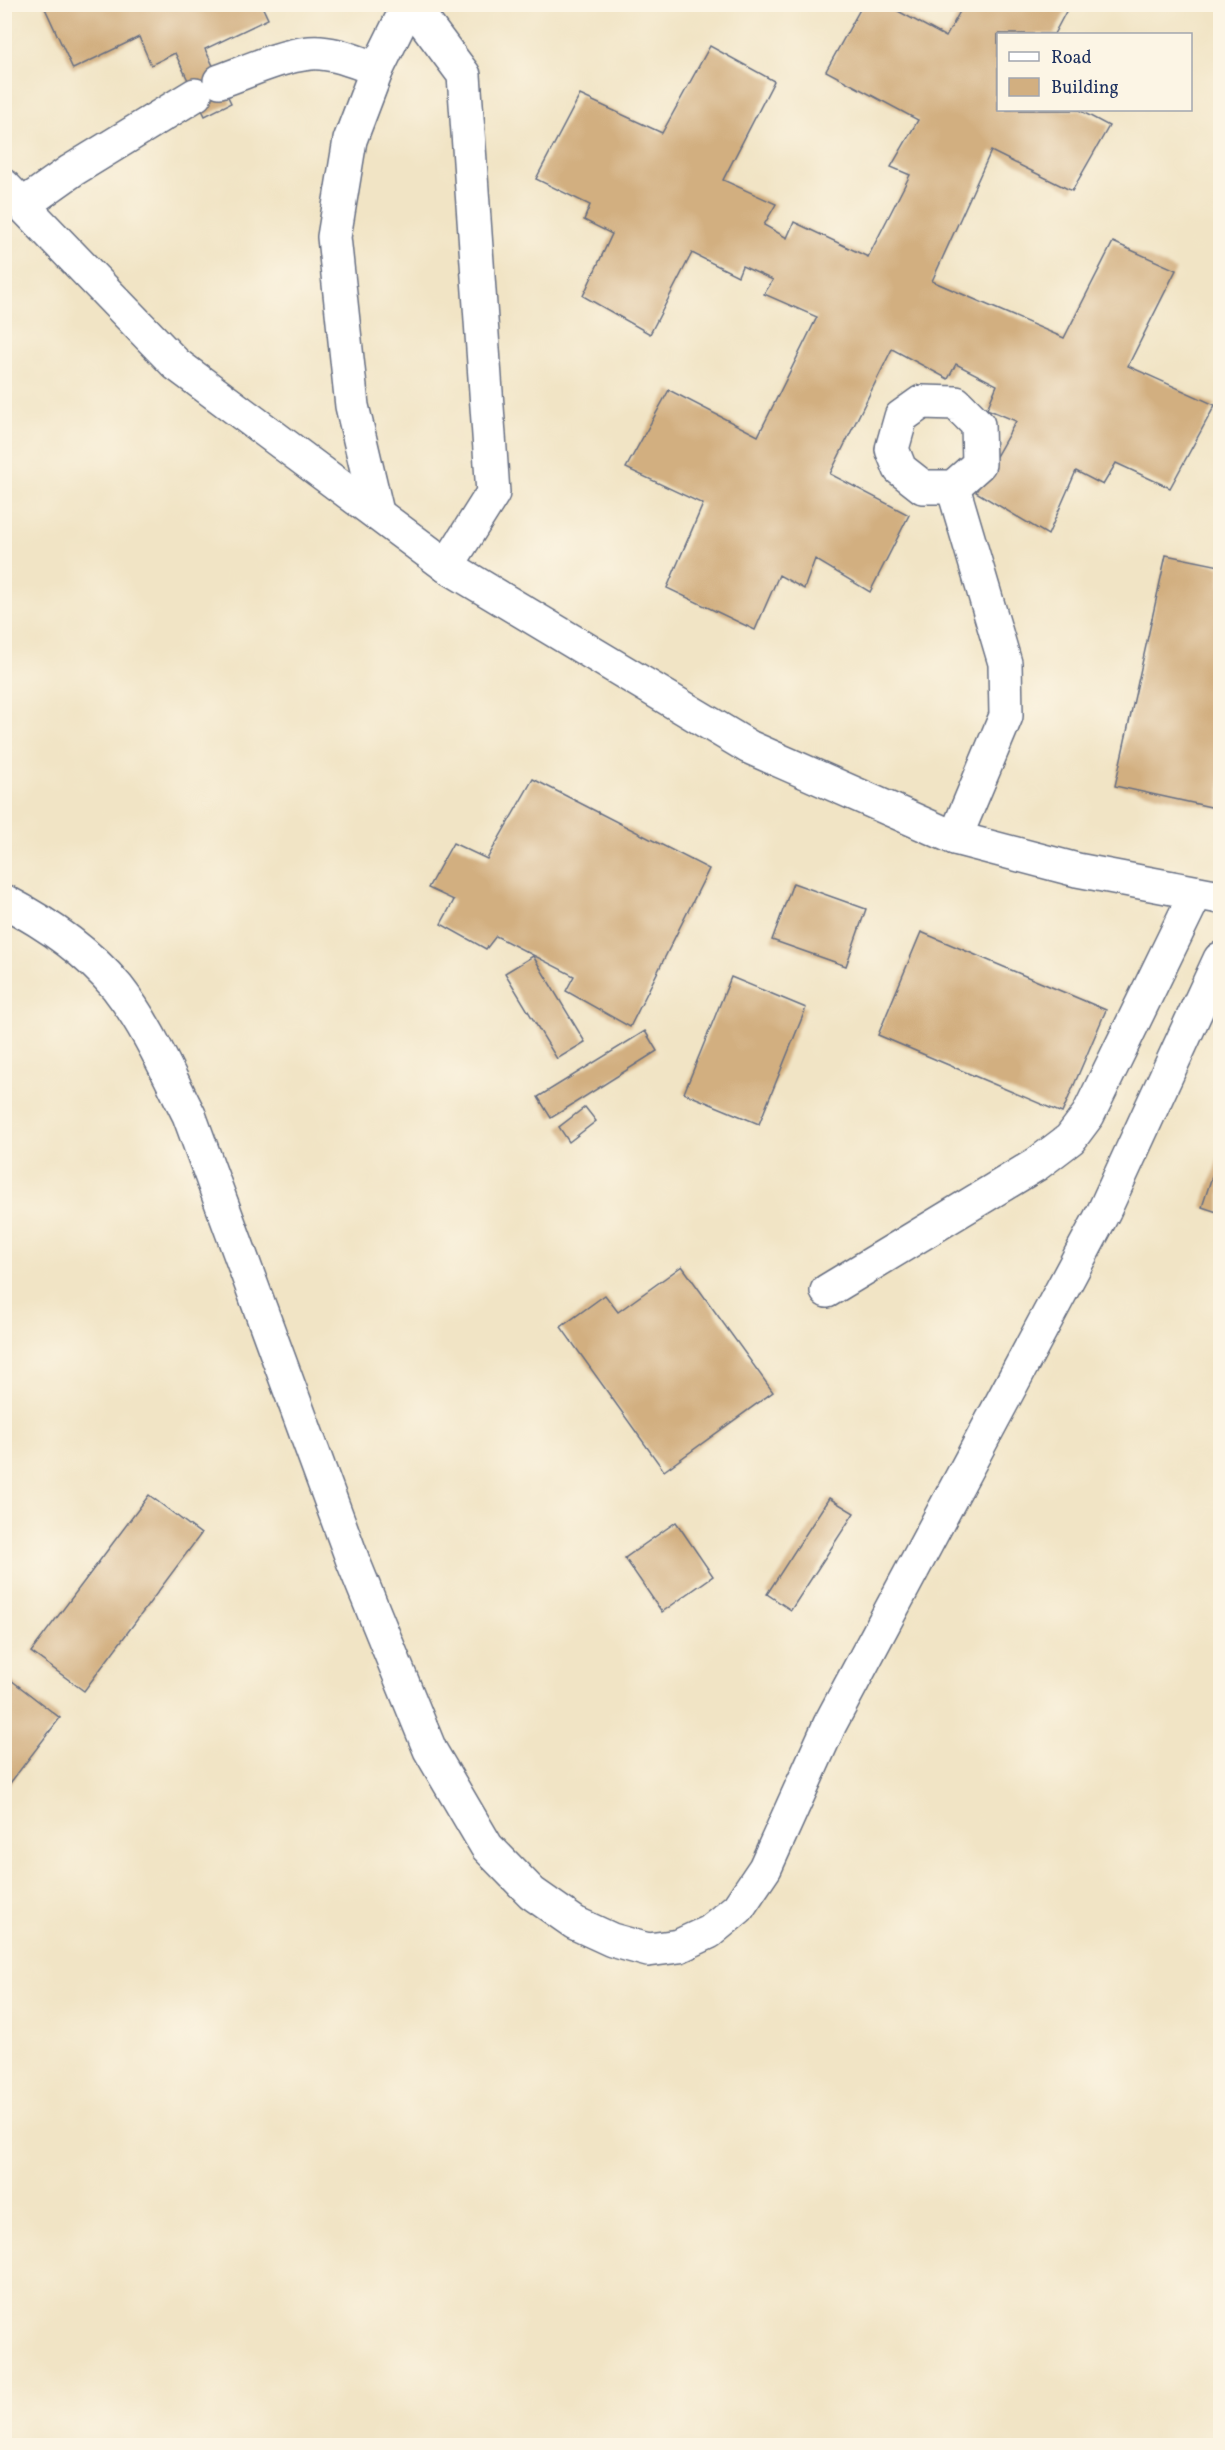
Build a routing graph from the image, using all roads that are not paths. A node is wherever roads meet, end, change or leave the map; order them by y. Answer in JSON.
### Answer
{"nodes":[{"id":1,"x":410,"y":4,"type":"edge"},
{"id":2,"x":377,"y":69,"type":"junction"},
{"id":3,"x":14,"y":196,"type":"edge"},
{"id":4,"x":953,"y":487,"type":"dead end"},
{"id":5,"x":377,"y":512,"type":"junction"},
{"id":6,"x":447,"y":566,"type":"junction"},
{"id":7,"x":955,"y":838,"type":"junction"},
{"id":8,"x":1208,"y":895,"type":"edge"},
{"id":9,"x":4,"y":902,"type":"edge"},
{"id":10,"x":1221,"y":959,"type":"edge"},
{"id":11,"x":827,"y":1292,"type":"dead end"}],
"edges":[{"from":1,"to":2,"type":"street"},
{"from":1,"to":6,"type":"street"},
{"from":2,"to":3,"type":"street"},
{"from":2,"to":5,"type":"street"},
{"from":3,"to":5,"type":"street"},
{"from":4,"to":7,"type":"street"},
{"from":5,"to":6,"type":"street"},
{"from":6,"to":7,"type":"street"},
{"from":7,"to":8,"type":"street"},
{"from":8,"to":11,"type":"street"},
{"from":9,"to":10,"type":"street"}]}
